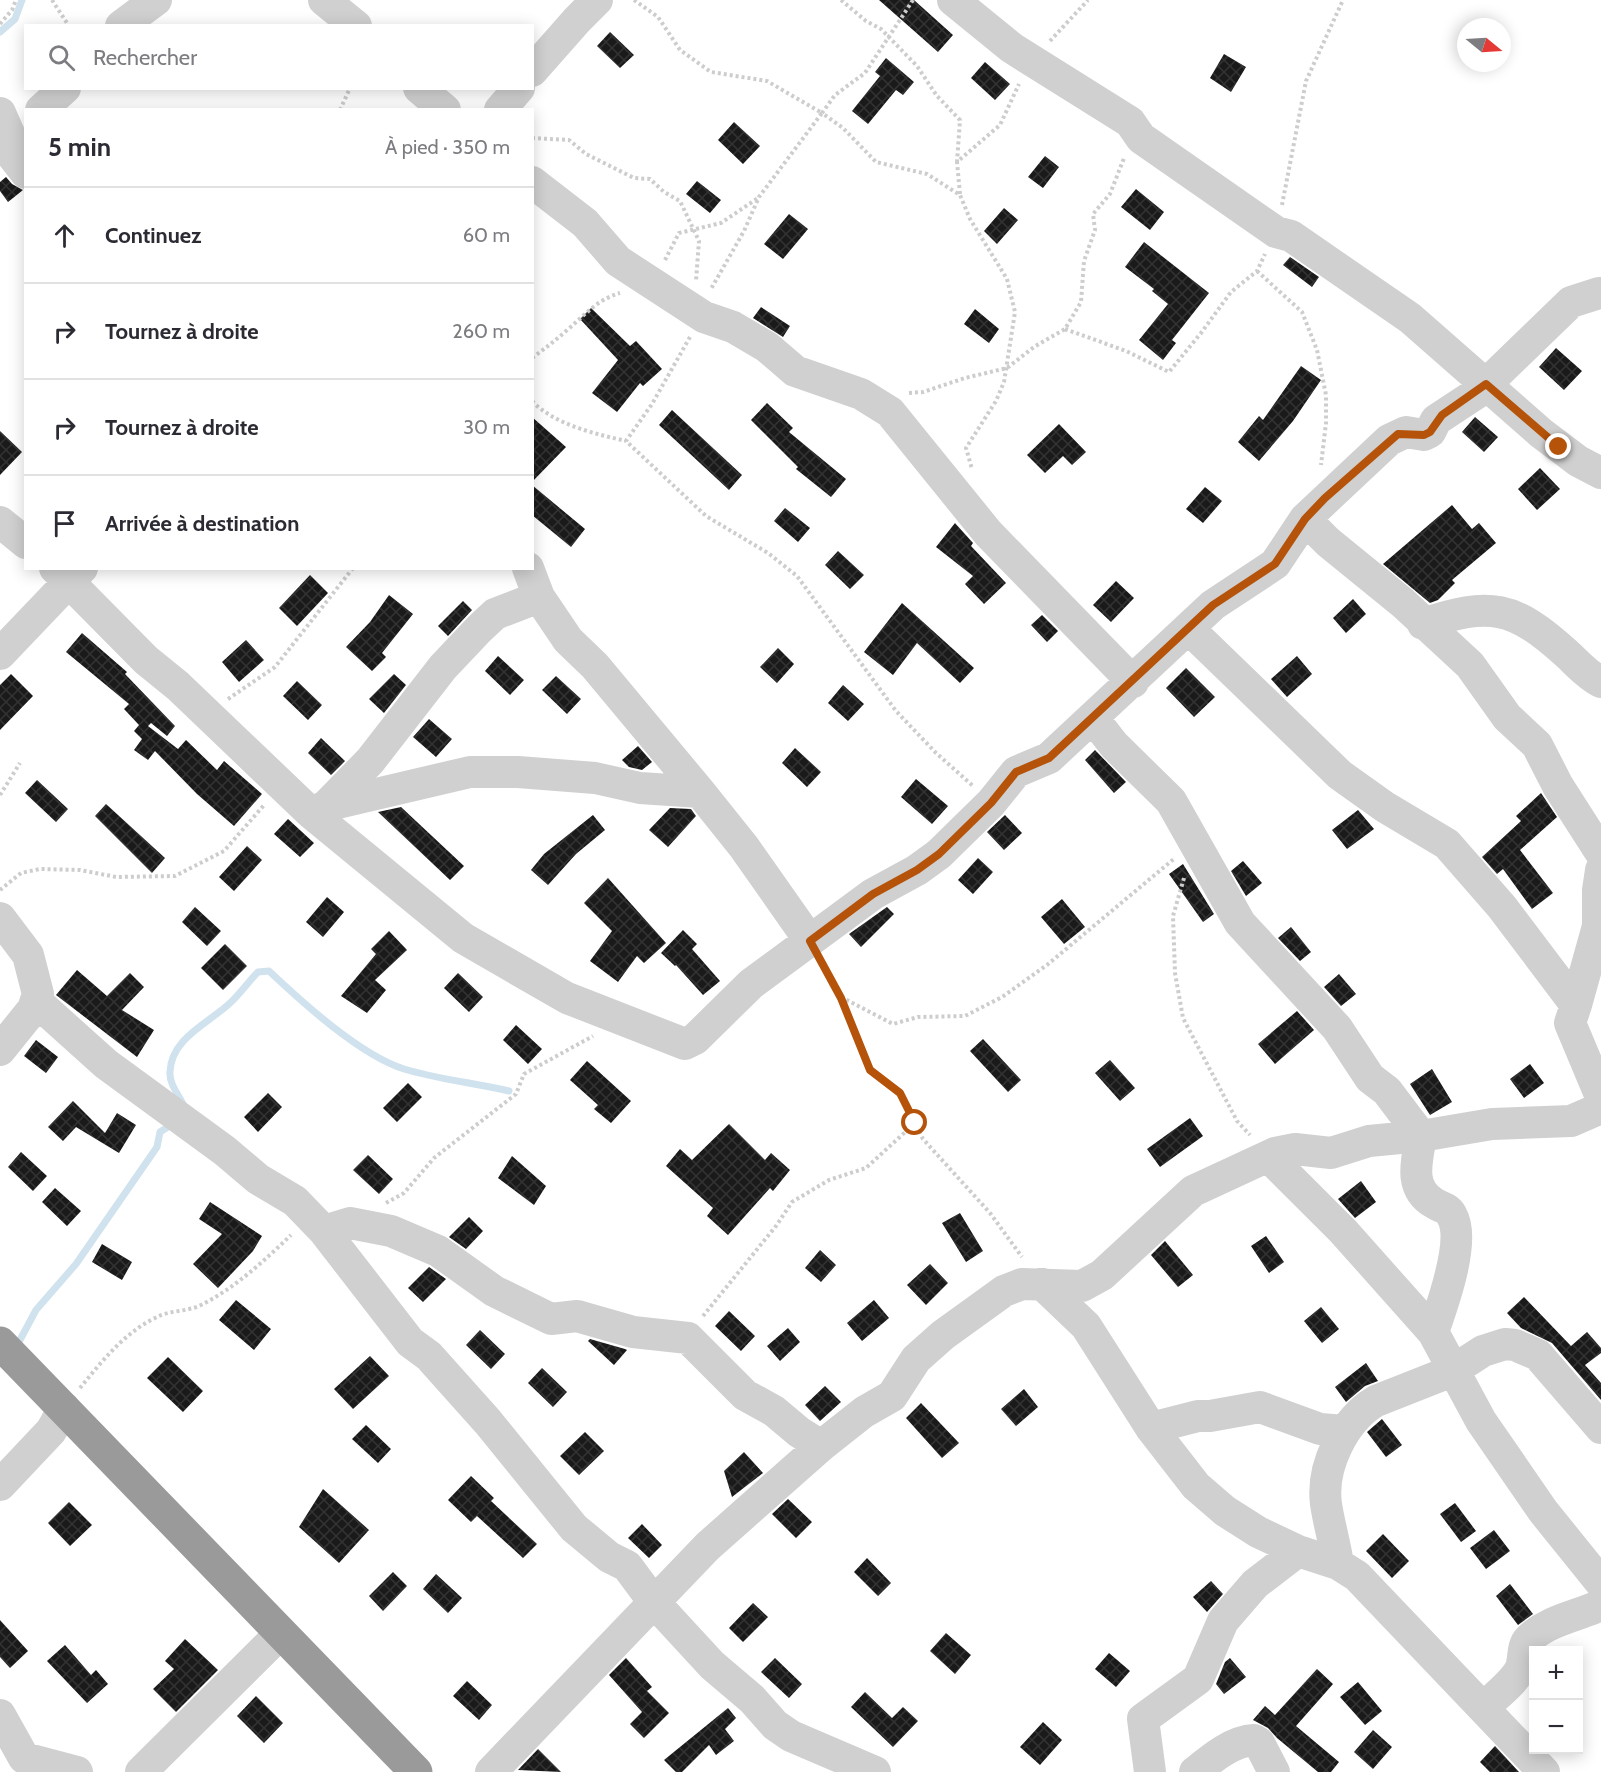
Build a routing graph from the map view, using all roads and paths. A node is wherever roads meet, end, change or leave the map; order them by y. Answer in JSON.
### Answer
{"nodes":[{"id":1,"x":16,"y":0,"type":"edge"},
{"id":2,"x":52,"y":0,"type":"edge"},
{"id":3,"x":156,"y":0,"type":"edge"},
{"id":4,"x":324,"y":0,"type":"edge"},
{"id":5,"x":597,"y":0,"type":"edge"},
{"id":6,"x":634,"y":0,"type":"edge"},
{"id":7,"x":841,"y":0,"type":"edge"},
{"id":8,"x":913,"y":0,"type":"edge"},
{"id":9,"x":953,"y":0,"type":"edge"},
{"id":10,"x":1088,"y":0,"type":"edge"},
{"id":11,"x":0,"y":24,"type":"edge"},
{"id":12,"x":68,"y":24,"type":"edge"},
{"id":13,"x":123,"y":24,"type":"edge"},
{"id":14,"x":354,"y":24,"type":"edge"},
{"id":15,"x":888,"y":38,"type":"junction"},
{"id":16,"x":1039,"y":66,"type":"junction"},
{"id":17,"x":534,"y":69,"type":"edge"},
{"id":18,"x":63,"y":90,"type":"edge"},
{"id":19,"x":349,"y":90,"type":"edge"},
{"id":20,"x":421,"y":90,"type":"edge"},
{"id":21,"x":517,"y":90,"type":"edge"},
{"id":22,"x":43,"y":108,"type":"edge"},
{"id":23,"x":341,"y":108,"type":"edge"},
{"id":24,"x":443,"y":108,"type":"edge"},
{"id":25,"x":502,"y":108,"type":"edge"},
{"id":26,"x":822,"y":112,"type":"junction"},
{"id":27,"x":9,"y":132,"type":"edge"},
{"id":28,"x":534,"y":138,"type":"edge"},
{"id":29,"x":1141,"y":138,"type":"junction"},
{"id":30,"x":957,"y":162,"type":"junction"},
{"id":31,"x":24,"y":170,"type":"edge"},
{"id":32,"x":534,"y":184,"type":"edge"},
{"id":33,"x":960,"y":195,"type":"junction"},
{"id":34,"x":759,"y":198,"type":"junction"},
{"id":35,"x":694,"y":228,"type":"junction"},
{"id":36,"x":1257,"y":271,"type":"dead end"},
{"id":37,"x":1599,"y":293,"type":"dead end"},
{"id":38,"x":699,"y":313,"type":"junction"},
{"id":39,"x":1007,"y":368,"type":"junction"},
{"id":40,"x":1486,"y":384,"type":"junction"},
{"id":41,"x":902,"y":394,"type":"dead end"},
{"id":42,"x":534,"y":403,"type":"edge"},
{"id":43,"x":626,"y":441,"type":"junction"},
{"id":44,"x":966,"y":448,"type":"dead end"},
{"id":45,"x":1320,"y":469,"type":"dead end"},
{"id":46,"x":1601,"y":473,"type":"edge"},
{"id":47,"x":1305,"y":519,"type":"junction"},
{"id":48,"x":0,"y":522,"type":"edge"},
{"id":49,"x":24,"y":541,"type":"edge"},
{"id":50,"x":351,"y":570,"type":"edge"},
{"id":51,"x":529,"y":570,"type":"edge"},
{"id":52,"x":69,"y":572,"type":"edge"},
{"id":53,"x":539,"y":597,"type":"junction"},
{"id":54,"x":1423,"y":624,"type":"junction"},
{"id":55,"x":1189,"y":629,"type":"junction"},
{"id":56,"x":0,"y":654,"type":"edge"},
{"id":57,"x":1133,"y":682,"type":"junction"},
{"id":58,"x":1601,"y":682,"type":"edge"},
{"id":59,"x":207,"y":714,"type":"junction"},
{"id":60,"x":1093,"y":718,"type":"junction"},
{"id":61,"x":20,"y":763,"type":"dead end"},
{"id":62,"x":281,"y":785,"type":"junction"},
{"id":63,"x":700,"y":792,"type":"junction"},
{"id":64,"x":0,"y":795,"type":"edge"},
{"id":65,"x":991,"y":803,"type":"junction"},
{"id":66,"x":318,"y":810,"type":"junction"},
{"id":67,"x":1194,"y":843,"type":"junction"},
{"id":68,"x":1601,"y":853,"type":"edge"},
{"id":69,"x":1601,"y":870,"type":"edge"},
{"id":70,"x":0,"y":890,"type":"edge"},
{"id":71,"x":0,"y":918,"type":"edge"},
{"id":72,"x":810,"y":941,"type":"junction"},
{"id":73,"x":841,"y":998,"type":"junction"},
{"id":74,"x":37,"y":1002,"type":"junction"},
{"id":75,"x":1576,"y":1005,"type":"junction"},
{"id":76,"x":623,"y":1020,"type":"junction"},
{"id":77,"x":0,"y":1050,"type":"edge"},
{"id":78,"x":1601,"y":1097,"type":"edge"},
{"id":79,"x":1601,"y":1108,"type":"edge"},
{"id":80,"x":915,"y":1123,"type":"junction"},
{"id":81,"x":1421,"y":1136,"type":"junction"},
{"id":82,"x":1269,"y":1156,"type":"junction"},
{"id":83,"x":337,"y":1227,"type":"junction"},
{"id":84,"x":1042,"y":1284,"type":"junction"},
{"id":85,"x":1433,"y":1332,"type":"junction"},
{"id":86,"x":688,"y":1338,"type":"junction"},
{"id":87,"x":0,"y":1343,"type":"edge"},
{"id":88,"x":1452,"y":1371,"type":"junction"},
{"id":89,"x":64,"y":1408,"type":"junction"},
{"id":90,"x":1151,"y":1428,"type":"junction"},
{"id":91,"x":1601,"y":1428,"type":"edge"},
{"id":92,"x":1345,"y":1431,"type":"junction"},
{"id":93,"x":821,"y":1446,"type":"junction"},
{"id":94,"x":0,"y":1485,"type":"edge"},
{"id":95,"x":1298,"y":1551,"type":"junction"},
{"id":96,"x":1338,"y":1564,"type":"junction"},
{"id":97,"x":1601,"y":1583,"type":"edge"},
{"id":98,"x":653,"y":1601,"type":"junction"},
{"id":99,"x":1601,"y":1605,"type":"edge"},
{"id":100,"x":281,"y":1633,"type":"junction"},
{"id":101,"x":1484,"y":1707,"type":"junction"},
{"id":102,"x":0,"y":1715,"type":"edge"},
{"id":103,"x":12,"y":1761,"type":"edge"},
{"id":104,"x":77,"y":1772,"type":"edge"},
{"id":105,"x":141,"y":1772,"type":"edge"},
{"id":106,"x":416,"y":1772,"type":"edge"},
{"id":107,"x":491,"y":1772,"type":"edge"},
{"id":108,"x":875,"y":1772,"type":"edge"},
{"id":109,"x":1150,"y":1772,"type":"edge"},
{"id":110,"x":1195,"y":1772,"type":"edge"},
{"id":111,"x":1274,"y":1772,"type":"edge"},
{"id":112,"x":1544,"y":1772,"type":"edge"}],
"edges":[{"from":1,"to":11,"type":"path"},
{"from":2,"to":12,"type":"path"},
{"from":3,"to":13,"type":"street"},
{"from":4,"to":14,"type":"street"},
{"from":5,"to":17,"type":"street"},
{"from":6,"to":26,"type":"path"},
{"from":7,"to":15,"type":"path"},
{"from":8,"to":15,"type":"path"},
{"from":9,"to":16,"type":"street"},
{"from":10,"to":16,"type":"path"},
{"from":15,"to":26,"type":"path"},
{"from":15,"to":30,"type":"path"},
{"from":16,"to":29,"type":"street"},
{"from":16,"to":30,"type":"path"},
{"from":18,"to":22,"type":"street"},
{"from":19,"to":23,"type":"path"},
{"from":20,"to":24,"type":"street"},
{"from":21,"to":25,"type":"street"},
{"from":26,"to":33,"type":"path"},
{"from":26,"to":34,"type":"path"},
{"from":27,"to":31,"type":"street"},
{"from":28,"to":35,"type":"path"},
{"from":29,"to":39,"type":"path"},
{"from":29,"to":40,"type":"street"},
{"from":30,"to":33,"type":"path"},
{"from":32,"to":38,"type":"street"},
{"from":33,"to":39,"type":"path"},
{"from":34,"to":35,"type":"path"},
{"from":34,"to":38,"type":"path"},
{"from":35,"to":38,"type":"path"},
{"from":36,"to":45,"type":"path"},
{"from":37,"to":40,"type":"street"},
{"from":38,"to":43,"type":"path"},
{"from":38,"to":57,"type":"street"},
{"from":39,"to":41,"type":"path"},
{"from":39,"to":44,"type":"path"},
{"from":40,"to":46,"type":"street"},
{"from":40,"to":47,"type":"street"},
{"from":42,"to":43,"type":"path"},
{"from":43,"to":65,"type":"path"},
{"from":47,"to":54,"type":"street"},
{"from":47,"to":55,"type":"street"},
{"from":48,"to":49,"type":"street"},
{"from":50,"to":59,"type":"path"},
{"from":51,"to":53,"type":"street"},
{"from":52,"to":56,"type":"street"},
{"from":52,"to":59,"type":"street"},
{"from":53,"to":63,"type":"street"},
{"from":53,"to":66,"type":"street"},
{"from":54,"to":58,"type":"street"},
{"from":54,"to":68,"type":"street"},
{"from":55,"to":57,"type":"street"},
{"from":55,"to":75,"type":"street"},
{"from":57,"to":60,"type":"street"},
{"from":59,"to":62,"type":"street"},
{"from":60,"to":65,"type":"street"},
{"from":60,"to":67,"type":"street"},
{"from":61,"to":64,"type":"path"},
{"from":62,"to":66,"type":"street"},
{"from":62,"to":70,"type":"path"},
{"from":63,"to":66,"type":"street"},
{"from":63,"to":72,"type":"street"},
{"from":65,"to":72,"type":"street"},
{"from":66,"to":76,"type":"street"},
{"from":67,"to":73,"type":"path"},
{"from":67,"to":81,"type":"street"},
{"from":67,"to":82,"type":"path"},
{"from":69,"to":75,"type":"street"},
{"from":71,"to":74,"type":"street"},
{"from":72,"to":73,"type":"path"},
{"from":72,"to":76,"type":"street"},
{"from":73,"to":80,"type":"path"},
{"from":74,"to":77,"type":"street"},
{"from":74,"to":83,"type":"street"},
{"from":75,"to":78,"type":"street"},
{"from":76,"to":83,"type":"path"},
{"from":79,"to":81,"type":"street"},
{"from":80,"to":84,"type":"path"},
{"from":80,"to":86,"type":"path"},
{"from":81,"to":82,"type":"street"},
{"from":81,"to":85,"type":"street"},
{"from":82,"to":84,"type":"street"},
{"from":82,"to":85,"type":"street"},
{"from":83,"to":86,"type":"street"},
{"from":83,"to":89,"type":"path"},
{"from":83,"to":98,"type":"street"},
{"from":84,"to":90,"type":"street"},
{"from":84,"to":93,"type":"street"},
{"from":85,"to":88,"type":"street"},
{"from":86,"to":93,"type":"street"},
{"from":87,"to":89,"type":"highway"},
{"from":88,"to":91,"type":"street"},
{"from":88,"to":92,"type":"street"},
{"from":88,"to":97,"type":"street"},
{"from":89,"to":94,"type":"street"},
{"from":89,"to":100,"type":"highway"},
{"from":90,"to":92,"type":"street"},
{"from":90,"to":95,"type":"street"},
{"from":92,"to":96,"type":"street"},
{"from":93,"to":98,"type":"street"},
{"from":95,"to":96,"type":"street"},
{"from":95,"to":109,"type":"street"},
{"from":96,"to":101,"type":"street"},
{"from":98,"to":107,"type":"street"},
{"from":98,"to":108,"type":"street"},
{"from":99,"to":101,"type":"street"},
{"from":100,"to":105,"type":"street"},
{"from":100,"to":106,"type":"highway"},
{"from":101,"to":112,"type":"street"},
{"from":102,"to":103,"type":"street"},
{"from":103,"to":104,"type":"street"},
{"from":110,"to":111,"type":"street"}]}
